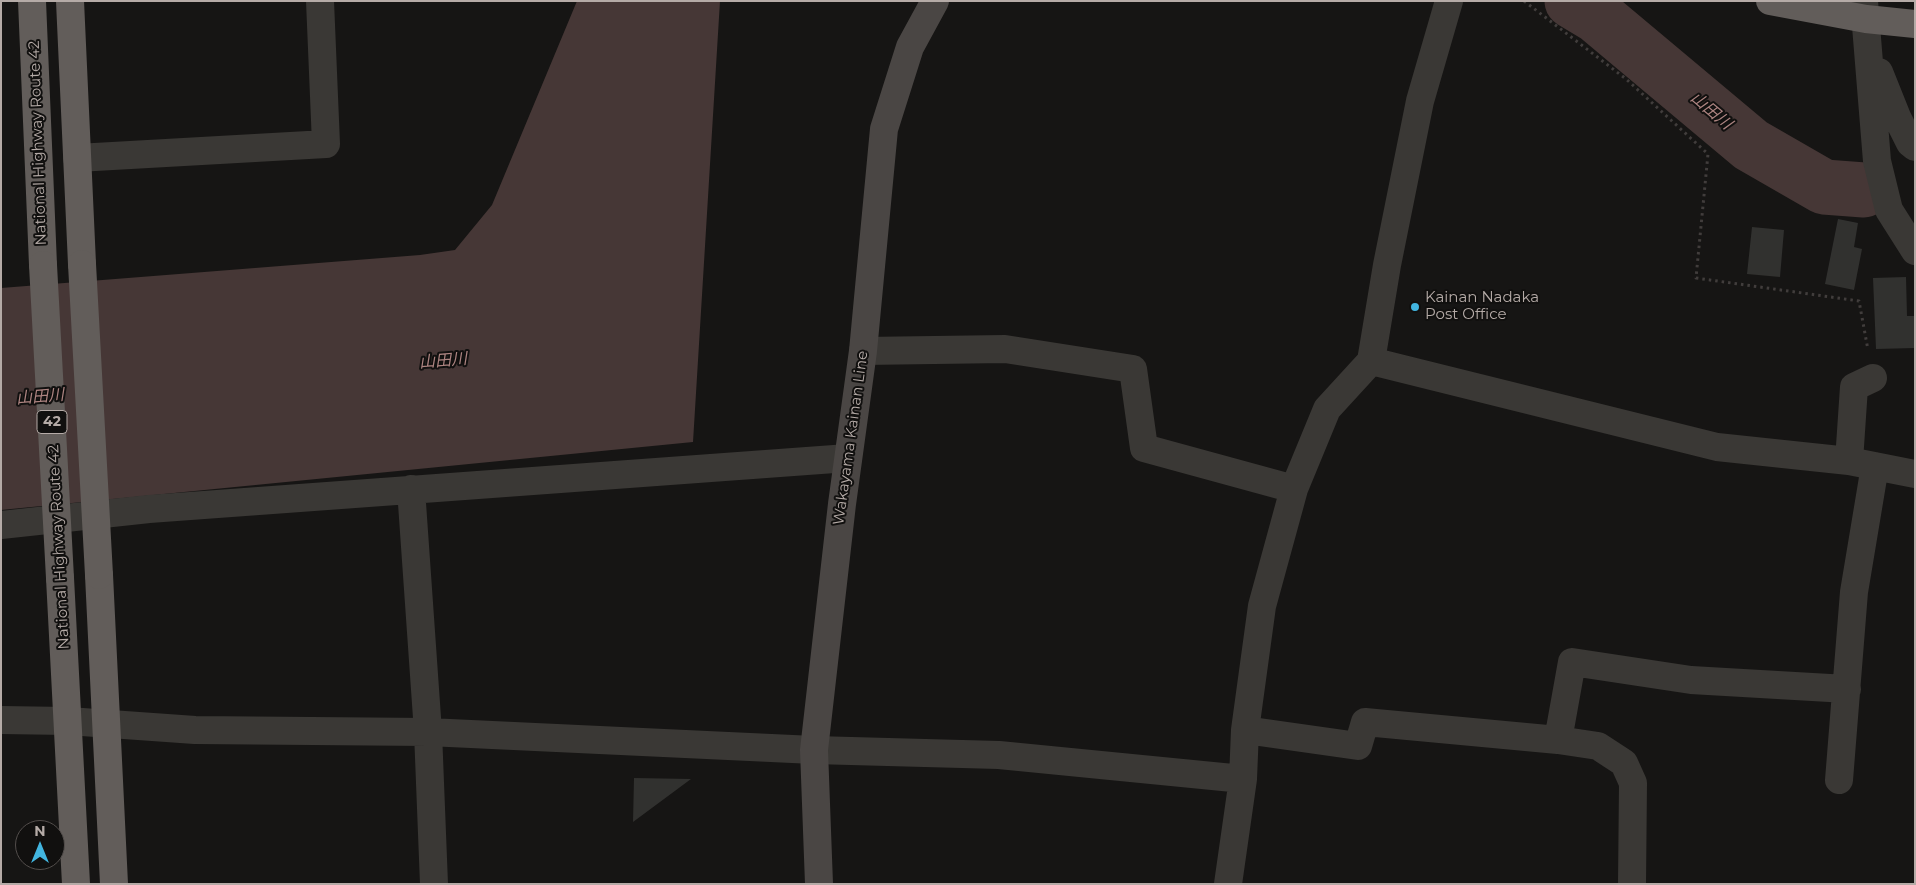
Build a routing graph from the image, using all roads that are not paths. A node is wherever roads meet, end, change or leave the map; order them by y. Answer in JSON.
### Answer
{"nodes":[{"id":1,"x":32,"y":1,"type":"edge"},
{"id":2,"x":70,"y":1,"type":"edge"},
{"id":3,"x":320,"y":1,"type":"edge"},
{"id":4,"x":934,"y":1,"type":"edge"},
{"id":5,"x":1449,"y":1,"type":"edge"},
{"id":6,"x":1770,"y":1,"type":"edge"},
{"id":7,"x":1865,"y":10,"type":"edge"},
{"id":8,"x":1915,"y":24,"type":"edge"},
{"id":9,"x":1868,"y":46,"type":"junction"},
{"id":10,"x":1915,"y":147,"type":"edge"},
{"id":11,"x":77,"y":158,"type":"junction"},
{"id":12,"x":1915,"y":251,"type":"edge"},
{"id":13,"x":863,"y":351,"type":"junction"},
{"id":14,"x":1370,"y":361,"type":"junction"},
{"id":15,"x":1873,"y":378,"type":"road end"},
{"id":16,"x":848,"y":458,"type":"junction"},
{"id":17,"x":1862,"y":464,"type":"junction"},
{"id":18,"x":1915,"y":474,"type":"edge"},
{"id":19,"x":1294,"y":489,"type":"junction"},
{"id":20,"x":412,"y":490,"type":"junction"},
{"id":21,"x":1,"y":525,"type":"edge"},
{"id":22,"x":1847,"y":689,"type":"junction"},
{"id":23,"x":1,"y":720,"type":"edge"},
{"id":24,"x":68,"y":721,"type":"junction"},
{"id":25,"x":107,"y":724,"type":"junction"},
{"id":26,"x":1245,"y":730,"type":"junction"},
{"id":27,"x":428,"y":732,"type":"junction"},
{"id":28,"x":1558,"y":740,"type":"junction"},
{"id":29,"x":814,"y":750,"type":"junction"},
{"id":30,"x":1244,"y":778,"type":"junction"},
{"id":31,"x":1839,"y":780,"type":"dead end"},
{"id":32,"x":76,"y":884,"type":"edge"},
{"id":33,"x":114,"y":884,"type":"edge"},
{"id":34,"x":434,"y":884,"type":"edge"},
{"id":35,"x":819,"y":884,"type":"edge"},
{"id":36,"x":1228,"y":884,"type":"edge"},
{"id":37,"x":1632,"y":884,"type":"edge"}],
"edges":[{"from":1,"to":24,"type":"highway","name":"National Highway Route 42","number":"42","bridge":true},
{"from":2,"to":11,"type":"highway"},
{"from":3,"to":11,"type":"street"},
{"from":4,"to":13,"type":"main road","name":"Wakayama Kainan Line"},
{"from":5,"to":14,"type":"street"},
{"from":6,"to":7,"type":"highway"},
{"from":7,"to":8,"type":"highway"},
{"from":7,"to":9,"type":"street"},
{"from":9,"to":10,"type":"street"},
{"from":9,"to":12,"type":"street"},
{"from":11,"to":25,"type":"highway","bridge":true},
{"from":13,"to":16,"type":"main road","name":"Wakayama Kainan Line"},
{"from":13,"to":19,"type":"street"},
{"from":14,"to":17,"type":"street"},
{"from":14,"to":19,"type":"street"},
{"from":15,"to":17,"type":"street"},
{"from":16,"to":20,"type":"street"},
{"from":16,"to":29,"type":"main road","name":"Wakayama Kainan Line"},
{"from":17,"to":18,"type":"street"},
{"from":17,"to":22,"type":"street"},
{"from":19,"to":26,"type":"street"},
{"from":20,"to":21,"type":"street"},
{"from":20,"to":27,"type":"street"},
{"from":22,"to":28,"type":"street"},
{"from":22,"to":31,"type":"street"},
{"from":23,"to":24,"type":"street"},
{"from":24,"to":25,"type":"street"},
{"from":24,"to":32,"type":"highway","name":"National Highway Route 42","number":"42"},
{"from":25,"to":27,"type":"street"},
{"from":25,"to":33,"type":"highway"},
{"from":26,"to":28,"type":"street"},
{"from":26,"to":30,"type":"street"},
{"from":27,"to":29,"type":"street"},
{"from":27,"to":34,"type":"street"},
{"from":28,"to":37,"type":"street"},
{"from":29,"to":30,"type":"street"},
{"from":29,"to":35,"type":"main road","name":"Wakayama Kainan Line"},
{"from":30,"to":36,"type":"street"}]}
